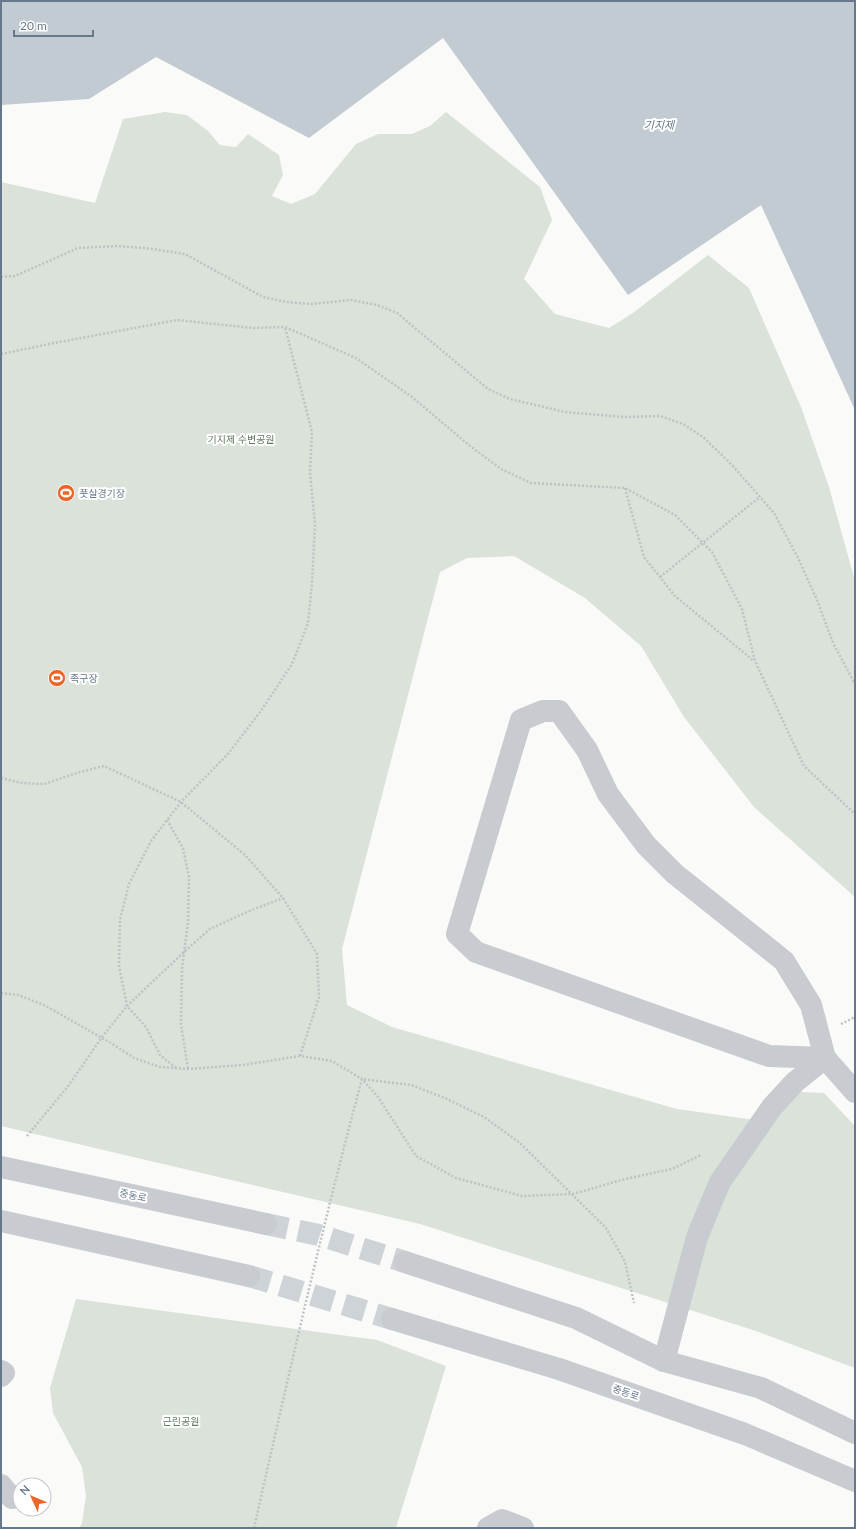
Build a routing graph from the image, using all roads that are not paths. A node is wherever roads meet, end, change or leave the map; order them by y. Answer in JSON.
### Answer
{"nodes":[{"id":1,"x":825,"y":1058,"type":"junction"},
{"id":2,"x":855,"y":1092,"type":"edge"},
{"id":3,"x":1,"y":1167,"type":"edge"},
{"id":4,"x":1,"y":1222,"type":"edge"},
{"id":5,"x":266,"y":1224,"type":"tunnel mouth"},
{"id":6,"x":405,"y":1262,"type":"tunnel mouth"},
{"id":7,"x":249,"y":1276,"type":"tunnel mouth"},
{"id":8,"x":392,"y":1319,"type":"tunnel mouth"},
{"id":9,"x":664,"y":1361,"type":"junction"},
{"id":10,"x":1,"y":1371,"type":"edge"},
{"id":11,"x":1,"y":1376,"type":"edge"},
{"id":12,"x":855,"y":1433,"type":"edge"},
{"id":13,"x":855,"y":1481,"type":"edge"},
{"id":14,"x":488,"y":1528,"type":"edge"},
{"id":15,"x":523,"y":1528,"type":"edge"}],
"edges":[{"from":1,"to":1,"type":"street"},
{"from":1,"to":2,"type":"street"},
{"from":1,"to":9,"type":"street"},
{"from":3,"to":5,"type":"street","name":"중동로"},
{"from":4,"to":7,"type":"street"},
{"from":6,"to":9,"type":"street"},
{"from":8,"to":13,"type":"street","name":"중동로"},
{"from":9,"to":12,"type":"street"},
{"from":10,"to":11,"type":"street"},
{"from":14,"to":15,"type":"street"}]}
